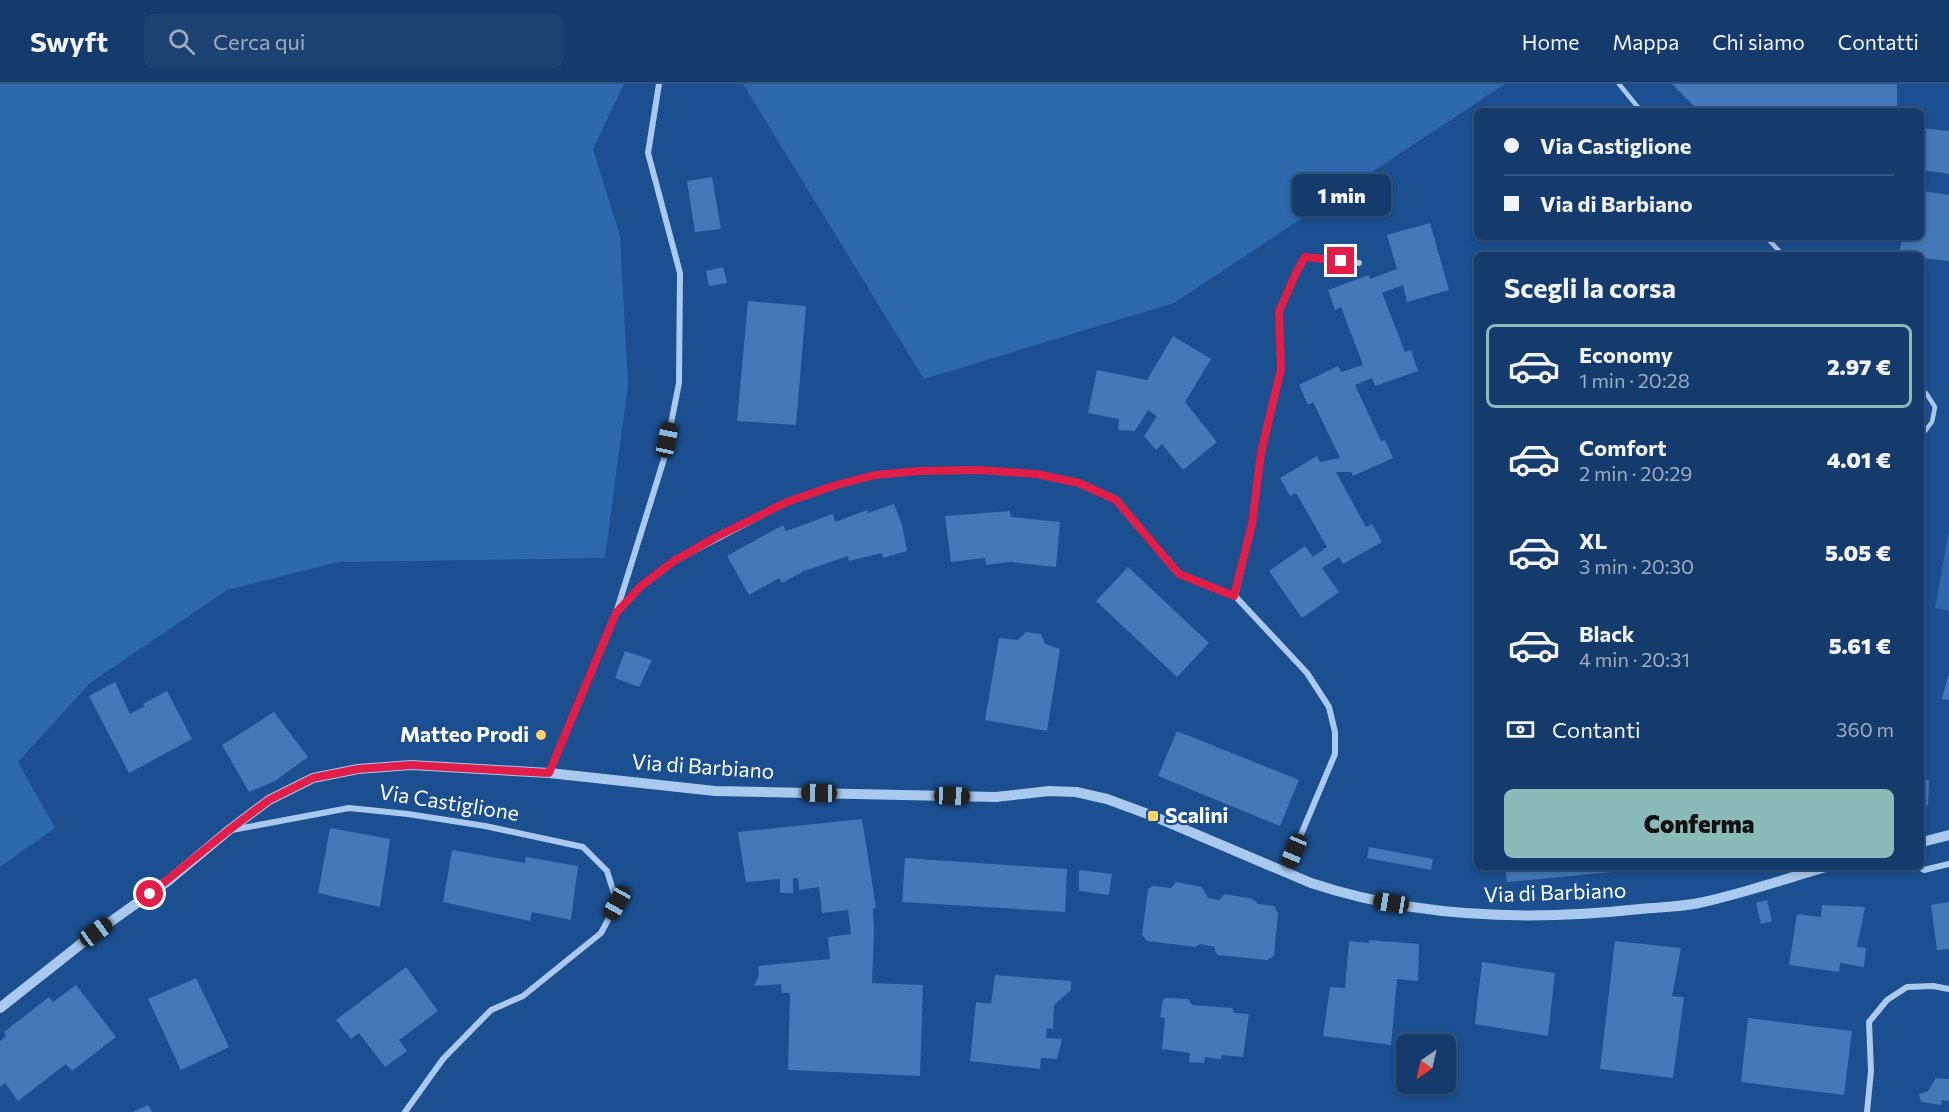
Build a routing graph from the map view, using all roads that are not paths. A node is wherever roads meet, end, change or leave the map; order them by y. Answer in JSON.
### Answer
{"nodes":[{"id":1,"x":659,"y":84,"type":"edge"},
{"id":2,"x":1619,"y":84,"type":"edge"},
{"id":3,"x":1639,"y":108,"type":"edge"},
{"id":4,"x":1769,"y":240,"type":"edge"},
{"id":5,"x":1780,"y":252,"type":"edge"},
{"id":6,"x":1359,"y":263,"type":"dead end"},
{"id":7,"x":1924,"y":392,"type":"edge"},
{"id":8,"x":1924,"y":432,"type":"edge"},
{"id":9,"x":1234,"y":596,"type":"junction"},
{"id":10,"x":616,"y":613,"type":"junction"},
{"id":11,"x":549,"y":773,"type":"junction"},
{"id":12,"x":229,"y":830,"type":"junction"},
{"id":13,"x":1949,"y":835,"type":"edge"},
{"id":14,"x":1924,"y":841,"type":"edge"},
{"id":15,"x":1949,"y":864,"type":"edge"},
{"id":16,"x":1286,"y":870,"type":"junction"},
{"id":17,"x":1815,"y":870,"type":"edge"},
{"id":18,"x":1924,"y":870,"type":"edge"},
{"id":19,"x":1949,"y":989,"type":"edge"},
{"id":20,"x":0,"y":1008,"type":"edge"},
{"id":21,"x":405,"y":1112,"type":"edge"},
{"id":22,"x":1867,"y":1112,"type":"edge"}],
"edges":[{"from":1,"to":10,"type":"street"},
{"from":2,"to":3,"type":"lane"},
{"from":4,"to":5,"type":"lane"},
{"from":6,"to":9,"type":"street"},
{"from":7,"to":8,"type":"lane"},
{"from":9,"to":10,"type":"street"},
{"from":9,"to":16,"type":"street"},
{"from":10,"to":11,"type":"street"},
{"from":11,"to":12,"type":"street","name":"Via di Barbiano"},
{"from":11,"to":16,"type":"street","name":"Via di Barbiano"},
{"from":12,"to":20,"type":"street","name":"Via Castiglione"},
{"from":12,"to":21,"type":"street","name":"Via Castiglione"},
{"from":13,"to":14,"type":"street"},
{"from":15,"to":18,"type":"street"},
{"from":16,"to":17,"type":"street","name":"Via di Barbiano"},
{"from":19,"to":22,"type":"street"}]}
